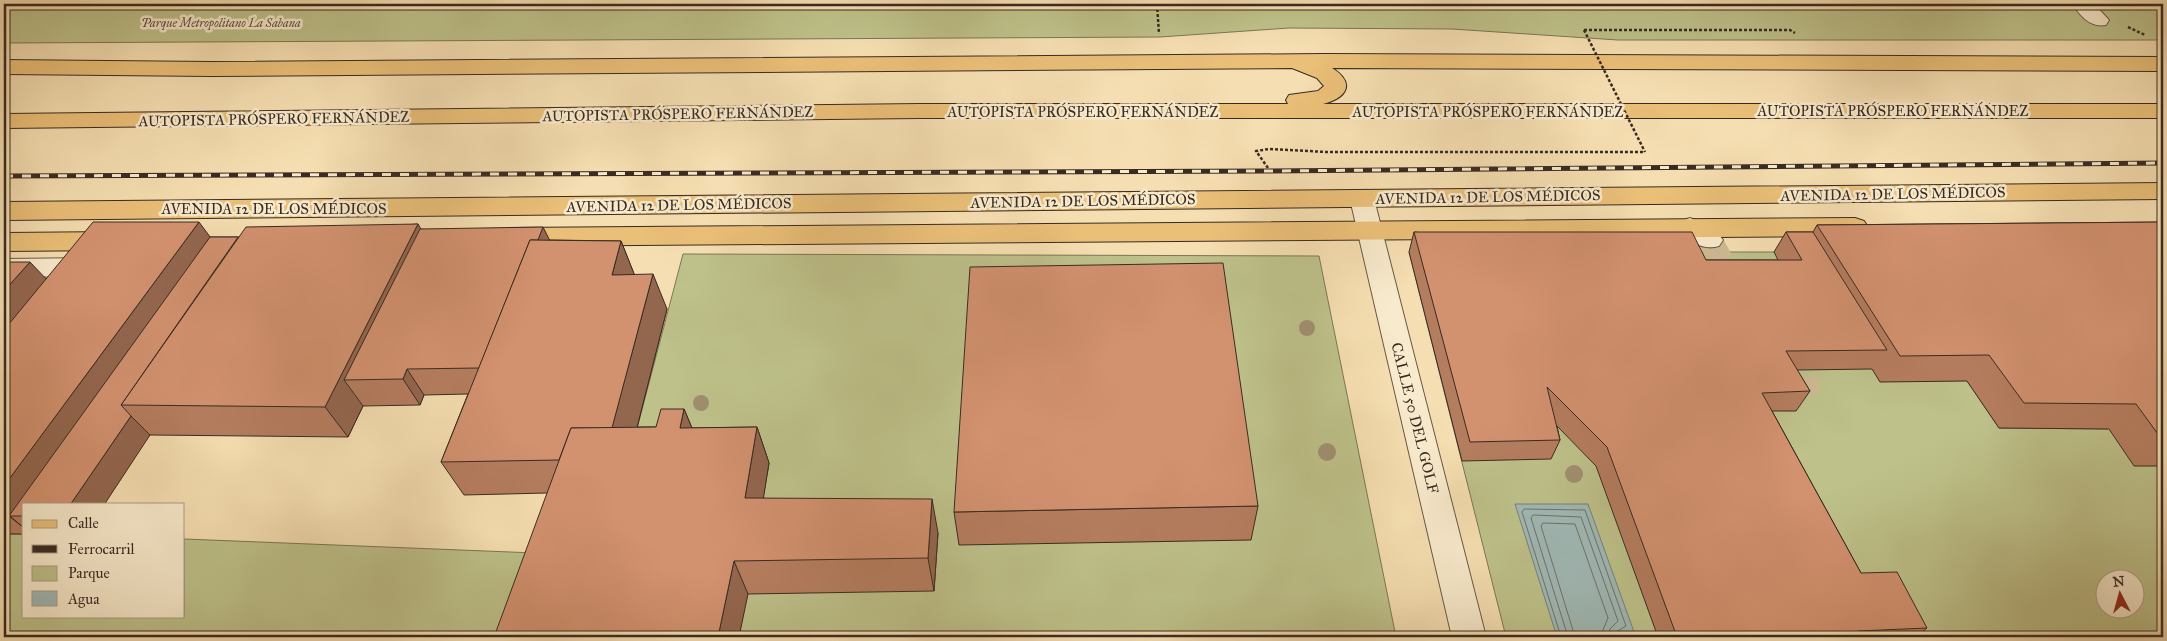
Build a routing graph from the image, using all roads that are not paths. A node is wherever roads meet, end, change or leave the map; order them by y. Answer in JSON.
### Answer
{"nodes":[{"id":1,"x":2083,"y":4,"type":"edge"},
{"id":2,"x":2098,"y":20,"type":"road end"},
{"id":3,"x":1292,"y":61,"type":"junction"},
{"id":4,"x":2163,"y":64,"type":"edge"},
{"id":5,"x":4,"y":67,"type":"edge"},
{"id":6,"x":2163,"y":110,"type":"edge"},
{"id":7,"x":1162,"y":112,"type":"junction"},
{"id":8,"x":4,"y":121,"type":"edge"},
{"id":9,"x":2163,"y":192,"type":"edge"},
{"id":10,"x":1362,"y":198,"type":"junction"},
{"id":11,"x":4,"y":211,"type":"edge"},
{"id":12,"x":1875,"y":226,"type":"edge"},
{"id":13,"x":1369,"y":229,"type":"junction"},
{"id":14,"x":491,"y":237,"type":"edge"},
{"id":15,"x":136,"y":240,"type":"edge"},
{"id":16,"x":4,"y":242,"type":"edge"},
{"id":17,"x":94,"y":267,"type":"edge"},
{"id":18,"x":4,"y":268,"type":"edge"},
{"id":19,"x":1469,"y":637,"type":"edge"}],
"edges":[{"from":1,"to":2,"type":"street"},
{"from":3,"to":4,"type":"main road"},
{"from":3,"to":5,"type":"main road"},
{"from":3,"to":7,"type":"main road"},
{"from":6,"to":7,"type":"main road","name":"AUTOPISTA PRÓSPERO FERNÁNDEZ"},
{"from":7,"to":8,"type":"main road","name":"AUTOPISTA PRÓSPERO FERNÁNDEZ"},
{"from":9,"to":10,"type":"main road","name":"AVENIDA 12 DE LOS MÉDICOS"},
{"from":10,"to":11,"type":"main road","name":"AVENIDA 12 DE LOS MÉDICOS"},
{"from":10,"to":13,"type":"street","name":"CALLE 50 DEL GOLF"},
{"from":12,"to":13,"type":"main road","name":"AVENIDA 12 DE LOS MÉDICOS"},
{"from":13,"to":14,"type":"main road","name":"AVENIDA 12 DE LOS MÉDICOS"},
{"from":13,"to":19,"type":"street","name":"CALLE 50 DEL GOLF"},
{"from":15,"to":16,"type":"main road"},
{"from":17,"to":18,"type":"street"}]}
